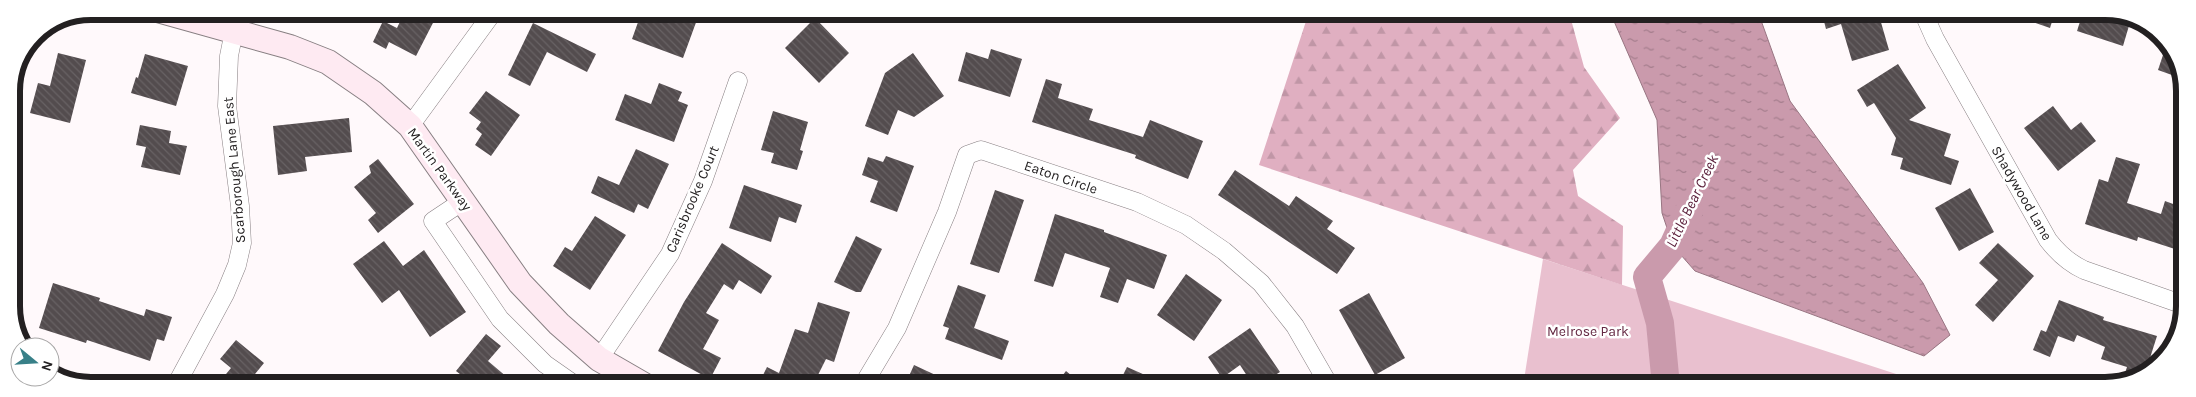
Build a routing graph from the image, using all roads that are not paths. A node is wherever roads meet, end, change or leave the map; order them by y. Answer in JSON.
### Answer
{"nodes":[{"id":1,"x":487,"y":20,"type":"edge"},
{"id":2,"x":1927,"y":20,"type":"edge"},
{"id":3,"x":237,"y":21,"type":"edge"},
{"id":4,"x":738,"y":81,"type":"dead end"},
{"id":5,"x":410,"y":126,"type":"junction"},
{"id":6,"x":463,"y":202,"type":"junction"},
{"id":7,"x":2176,"y":302,"type":"edge"},
{"id":8,"x":599,"y":359,"type":"junction"},
{"id":9,"x":180,"y":377,"type":"edge"},
{"id":10,"x":564,"y":377,"type":"edge"},
{"id":11,"x":630,"y":377,"type":"edge"},
{"id":12,"x":868,"y":377,"type":"edge"},
{"id":13,"x":1324,"y":377,"type":"edge"}],
"edges":[{"from":1,"to":5,"type":"street"},
{"from":2,"to":7,"type":"street","name":"Shadywood Lane"},
{"from":3,"to":5,"type":"street","name":"Martin Parkway"},
{"from":3,"to":9,"type":"street","name":"Scarborough Lane East"},
{"from":4,"to":8,"type":"street","name":"Carisbrooke Court"},
{"from":5,"to":6,"type":"street","name":"Martin Parkway"},
{"from":6,"to":8,"type":"street","name":"Martin Parkway"},
{"from":6,"to":10,"type":"street"},
{"from":8,"to":11,"type":"street","name":"Martin Parkway"},
{"from":12,"to":13,"type":"street","name":"Eaton Circle"}]}
